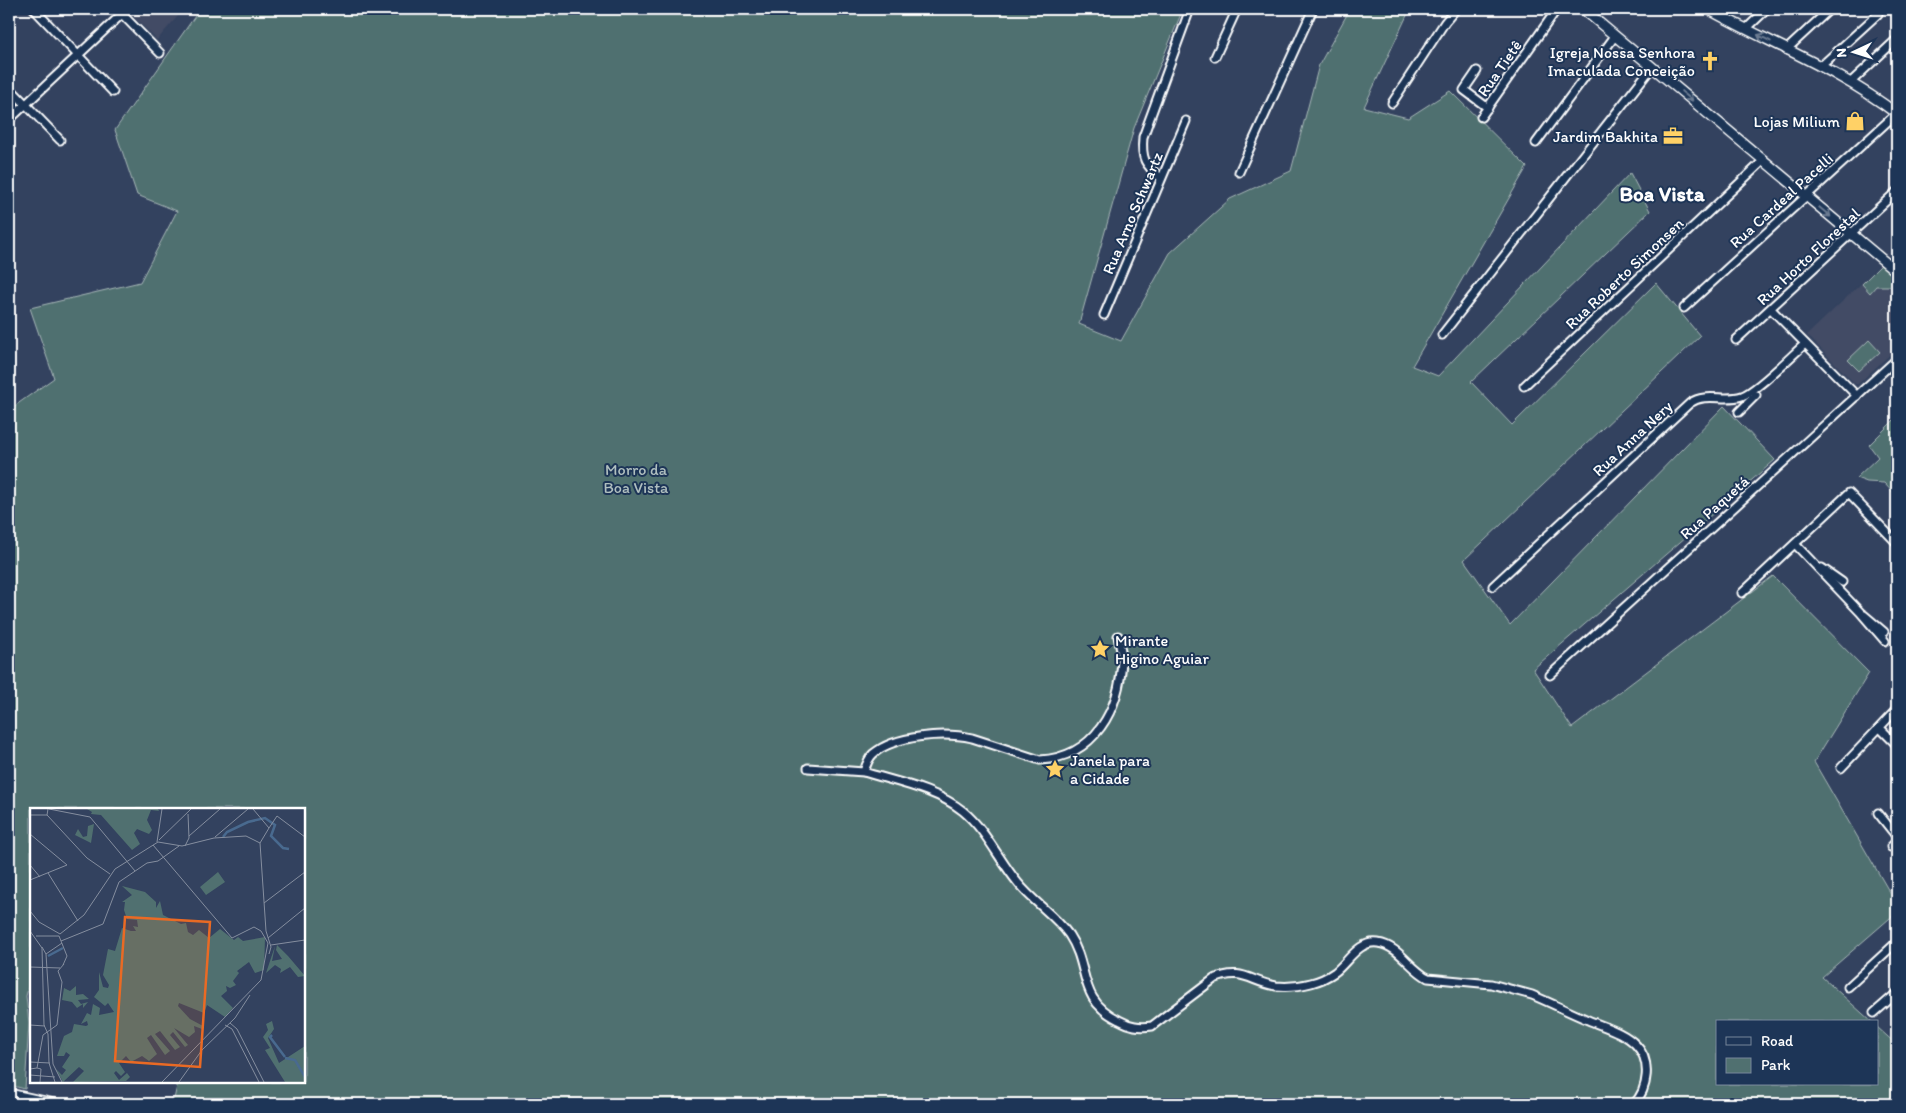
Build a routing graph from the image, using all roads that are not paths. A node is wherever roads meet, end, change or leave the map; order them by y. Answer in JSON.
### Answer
{"nodes":[{"id":1,"x":34,"y":9,"type":"edge"},
{"id":2,"x":1190,"y":9,"type":"edge"},
{"id":3,"x":1237,"y":9,"type":"edge"},
{"id":4,"x":1313,"y":9,"type":"edge"},
{"id":5,"x":1456,"y":9,"type":"edge"},
{"id":6,"x":1557,"y":9,"type":"edge"},
{"id":7,"x":1583,"y":9,"type":"edge"},
{"id":8,"x":1708,"y":9,"type":"edge"},
{"id":9,"x":1767,"y":9,"type":"edge"},
{"id":10,"x":1830,"y":9,"type":"edge"},
{"id":11,"x":119,"y":11,"type":"edge"},
{"id":12,"x":1878,"y":14,"type":"dead end"},
{"id":13,"x":1746,"y":29,"type":"junction"},
{"id":14,"x":1615,"y":36,"type":"junction"},
{"id":15,"x":1897,"y":40,"type":"edge"},
{"id":16,"x":1786,"y":50,"type":"junction"},
{"id":17,"x":160,"y":53,"type":"dead end"},
{"id":18,"x":78,"y":55,"type":"junction"},
{"id":19,"x":1215,"y":57,"type":"dead end"},
{"id":20,"x":1652,"y":67,"type":"junction"},
{"id":21,"x":1820,"y":67,"type":"junction"},
{"id":22,"x":1477,"y":71,"type":"dead end"},
{"id":23,"x":1851,"y":82,"type":"junction"},
{"id":24,"x":9,"y":87,"type":"edge"},
{"id":25,"x":113,"y":92,"type":"dead end"},
{"id":26,"x":1392,"y":103,"type":"dead end"},
{"id":27,"x":25,"y":104,"type":"junction"},
{"id":28,"x":1488,"y":108,"type":"junction"},
{"id":29,"x":1897,"y":113,"type":"edge"},
{"id":30,"x":1481,"y":117,"type":"dead end"},
{"id":31,"x":9,"y":120,"type":"edge"},
{"id":32,"x":1186,"y":121,"type":"dead end"},
{"id":33,"x":60,"y":140,"type":"dead end"},
{"id":34,"x":1536,"y":143,"type":"dead end"},
{"id":35,"x":1764,"y":160,"type":"junction"},
{"id":36,"x":1239,"y":172,"type":"dead end"},
{"id":37,"x":1161,"y":178,"type":"junction"},
{"id":38,"x":1897,"y":191,"type":"edge"},
{"id":39,"x":1806,"y":196,"type":"junction"},
{"id":40,"x":1852,"y":234,"type":"junction"},
{"id":41,"x":1897,"y":272,"type":"edge"},
{"id":42,"x":1684,"y":308,"type":"dead end"},
{"id":43,"x":1771,"y":309,"type":"junction"},
{"id":44,"x":1104,"y":315,"type":"dead end"},
{"id":45,"x":1442,"y":334,"type":"dead end"},
{"id":46,"x":1736,"y":340,"type":"dead end"},
{"id":47,"x":1805,"y":344,"type":"junction"},
{"id":48,"x":1897,"y":359,"type":"edge"},
{"id":49,"x":1524,"y":386,"type":"dead end"},
{"id":50,"x":1746,"y":394,"type":"junction"},
{"id":51,"x":1856,"y":396,"type":"junction"},
{"id":52,"x":1739,"y":412,"type":"dead end"},
{"id":53,"x":1897,"y":543,"type":"edge"},
{"id":54,"x":1795,"y":544,"type":"junction"},
{"id":55,"x":1809,"y":559,"type":"junction"},
{"id":56,"x":1842,"y":582,"type":"dead end"},
{"id":57,"x":1493,"y":586,"type":"dead end"},
{"id":58,"x":1742,"y":593,"type":"dead end"},
{"id":59,"x":1860,"y":612,"type":"junction"},
{"id":60,"x":1884,"y":632,"type":"dead end"},
{"id":61,"x":1118,"y":636,"type":"dead end"},
{"id":62,"x":1885,"y":642,"type":"dead end"},
{"id":63,"x":1550,"y":675,"type":"dead end"},
{"id":64,"x":1897,"y":710,"type":"edge"},
{"id":65,"x":1880,"y":728,"type":"junction"},
{"id":66,"x":1897,"y":745,"type":"edge"},
{"id":67,"x":808,"y":768,"type":"dead end"},
{"id":68,"x":1841,"y":768,"type":"dead end"},
{"id":69,"x":864,"y":772,"type":"junction"},
{"id":70,"x":1878,"y":813,"type":"dead end"},
{"id":71,"x":1897,"y":836,"type":"edge"},
{"id":72,"x":1897,"y":841,"type":"edge"},
{"id":73,"x":1891,"y":847,"type":"dead end"},
{"id":74,"x":1897,"y":942,"type":"edge"},
{"id":75,"x":1848,"y":987,"type":"dead end"},
{"id":76,"x":1897,"y":993,"type":"edge"},
{"id":77,"x":1874,"y":1013,"type":"dead end"},
{"id":78,"x":9,"y":1093,"type":"edge"},
{"id":79,"x":59,"y":1104,"type":"edge"},
{"id":80,"x":1634,"y":1104,"type":"edge"}],
"edges":[{"from":1,"to":18,"type":"street"},
{"from":2,"to":37,"type":"street"},
{"from":3,"to":19,"type":"street"},
{"from":4,"to":36,"type":"street"},
{"from":5,"to":26,"type":"street"},
{"from":6,"to":28,"type":"street","name":"Rua Tietê"},
{"from":7,"to":14,"type":"main road"},
{"from":8,"to":13,"type":"main road"},
{"from":9,"to":13,"type":"street"},
{"from":10,"to":16,"type":"street"},
{"from":11,"to":17,"type":"street"},
{"from":11,"to":18,"type":"street"},
{"from":12,"to":21,"type":"street"},
{"from":16,"to":13,"type":"main road","one_way":true},
{"from":14,"to":20,"type":"main road"},
{"from":14,"to":34,"type":"street"},
{"from":15,"to":23,"type":"street"},
{"from":16,"to":21,"type":"main road"},
{"from":18,"to":25,"type":"street"},
{"from":18,"to":27,"type":"street"},
{"from":20,"to":35,"type":"main road","one_way":true},
{"from":20,"to":45,"type":"street"},
{"from":21,"to":23,"type":"main road"},
{"from":22,"to":28,"type":"street"},
{"from":23,"to":29,"type":"main road"},
{"from":24,"to":27,"type":"street"},
{"from":27,"to":31,"type":"street"},
{"from":27,"to":33,"type":"street"},
{"from":28,"to":30,"type":"street","name":"Rua Tietê"},
{"from":29,"to":39,"type":"street","name":"Rua Cardeal Pacelli"},
{"from":32,"to":37,"type":"street","name":"Rua Arno Schwartz"},
{"from":35,"to":39,"type":"main road"},
{"from":35,"to":49,"type":"street","name":"Rua Roberto Simonsen"},
{"from":37,"to":44,"type":"street","name":"Rua Arno Schwartz"},
{"from":38,"to":40,"type":"street","name":"Rua Horto Florestal"},
{"from":39,"to":40,"type":"main road","one_way":true},
{"from":39,"to":42,"type":"street","name":"Rua Cardeal Pacelli"},
{"from":40,"to":41,"type":"main road"},
{"from":40,"to":43,"type":"street","name":"Rua Horto Florestal"},
{"from":43,"to":46,"type":"street","name":"Rua Horto Florestal"},
{"from":43,"to":47,"type":"street"},
{"from":47,"to":50,"type":"street"},
{"from":47,"to":51,"type":"street"},
{"from":48,"to":51,"type":"street","name":"Rua Paquetá"},
{"from":50,"to":52,"type":"street"},
{"from":50,"to":57,"type":"street","name":"Rua Anna Nery"},
{"from":51,"to":63,"type":"street","name":"Rua Paquetá"},
{"from":53,"to":54,"type":"street"},
{"from":54,"to":55,"type":"street"},
{"from":54,"to":58,"type":"street"},
{"from":55,"to":56,"type":"street"},
{"from":55,"to":59,"type":"street"},
{"from":59,"to":60,"type":"street"},
{"from":59,"to":62,"type":"street"},
{"from":61,"to":69,"type":"street"},
{"from":64,"to":65,"type":"street"},
{"from":65,"to":66,"type":"street"},
{"from":65,"to":68,"type":"street"},
{"from":67,"to":69,"type":"street"},
{"from":69,"to":80,"type":"street"},
{"from":70,"to":71,"type":"street"},
{"from":72,"to":73,"type":"street"},
{"from":74,"to":75,"type":"street"},
{"from":76,"to":77,"type":"street"},
{"from":78,"to":79,"type":"street"}]}
